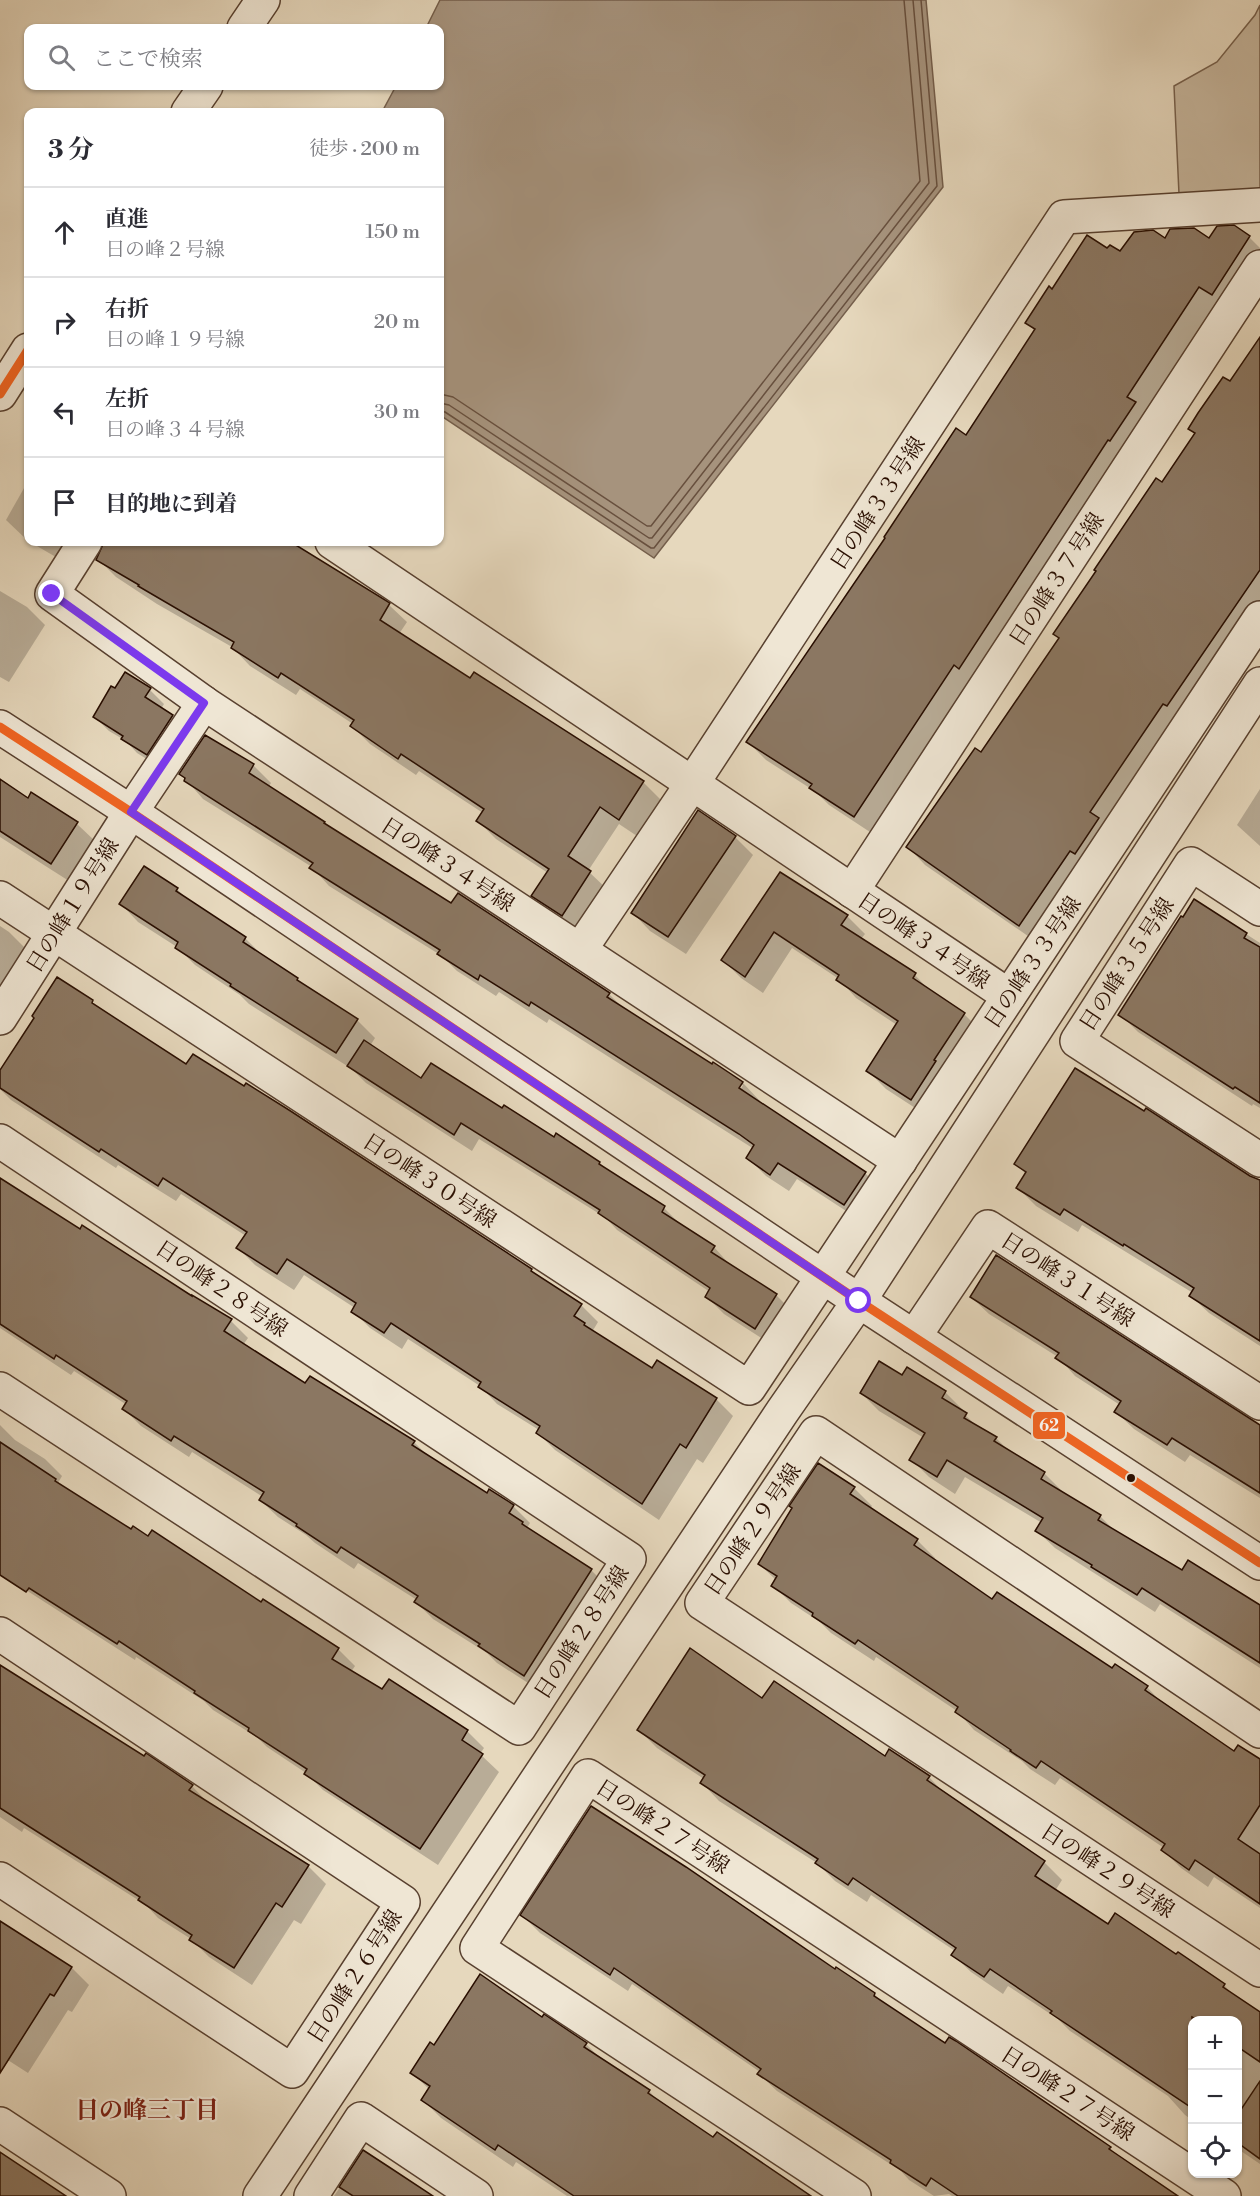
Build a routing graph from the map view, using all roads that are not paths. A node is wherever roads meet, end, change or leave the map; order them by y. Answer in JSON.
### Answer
{"nodes":[{"id":1,"x":263,"y":0,"type":"edge"},
{"id":2,"x":247,"y":24,"type":"edge"},
{"id":3,"x":203,"y":90,"type":"edge"},
{"id":4,"x":191,"y":108,"type":"edge"},
{"id":5,"x":1260,"y":206,"type":"edge"},
{"id":6,"x":1260,"y":267,"type":"edge"},
{"id":7,"x":24,"y":356,"type":"edge"},
{"id":8,"x":0,"y":394,"type":"edge"},
{"id":9,"x":82,"y":546,"type":"edge"},
{"id":10,"x":338,"y":546,"type":"edge"},
{"id":11,"x":1260,"y":618,"type":"edge"},
{"id":12,"x":1260,"y":684,"type":"edge"},
{"id":13,"x":204,"y":703,"type":"junction"},
{"id":14,"x":0,"y":727,"type":"edge"},
{"id":15,"x":692,"y":784,"type":"junction"},
{"id":16,"x":131,"y":812,"type":"junction"},
{"id":17,"x":852,"y":891,"type":"junction"},
{"id":18,"x":0,"y":898,"type":"edge"},
{"id":19,"x":1260,"y":909,"type":"edge"},
{"id":20,"x":54,"y":934,"type":"junction"},
{"id":21,"x":580,"y":951,"type":"junction"},
{"id":22,"x":1009,"y":996,"type":"junction"},
{"id":23,"x":0,"y":1018,"type":"edge"},
{"id":24,"x":0,"y":1141,"type":"edge"},
{"id":25,"x":1260,"y":1160,"type":"edge"},
{"id":26,"x":900,"y":1161,"type":"junction"},
{"id":27,"x":823,"y":1276,"type":"junction"},
{"id":28,"x":859,"y":1301,"type":"junction"},
{"id":29,"x":914,"y":1337,"type":"junction"},
{"id":30,"x":0,"y":1389,"type":"edge"},
{"id":31,"x":1260,"y":1403,"type":"edge"},
{"id":32,"x":1260,"y":1563,"type":"edge"},
{"id":33,"x":0,"y":1634,"type":"edge"},
{"id":34,"x":1260,"y":1731,"type":"edge"},
{"id":35,"x":0,"y":1879,"type":"edge"},
{"id":36,"x":1260,"y":1970,"type":"edge"},
{"id":37,"x":0,"y":2124,"type":"edge"},
{"id":38,"x":109,"y":2196,"type":"edge"},
{"id":39,"x":260,"y":2196,"type":"edge"},
{"id":40,"x":311,"y":2196,"type":"edge"},
{"id":41,"x":476,"y":2196,"type":"edge"},
{"id":42,"x":854,"y":2196,"type":"edge"},
{"id":43,"x":1224,"y":2196,"type":"edge"}],
"edges":[{"from":1,"to":2,"type":"street"},
{"from":3,"to":4,"type":"street"},
{"from":5,"to":15,"type":"street","name":"日の峰３３号線"},
{"from":6,"to":17,"type":"street","name":"日の峰３７号線"},
{"from":7,"to":8,"type":"street"},
{"from":9,"to":13,"type":"street","name":"日の峰３４号線"},
{"from":10,"to":15,"type":"street","name":"日の峰３４号線"},
{"from":11,"to":22,"type":"street","name":"日の峰３３号線"},
{"from":12,"to":28,"type":"street"},
{"from":13,"to":16,"type":"street","name":"日の峰１９号線"},
{"from":13,"to":21,"type":"street","name":"日の峰３４号線"},
{"from":14,"to":16,"type":"street"},
{"from":15,"to":17,"type":"street","name":"日の峰３４号線"},
{"from":15,"to":21,"type":"street","name":"日の峰３３号線"},
{"from":16,"to":20,"type":"street","name":"日の峰１９号線"},
{"from":16,"to":27,"type":"street"},
{"from":17,"to":22,"type":"street","name":"日の峰３４号線"},
{"from":18,"to":20,"type":"street","name":"日の峰３０号線"},
{"from":19,"to":25,"type":"street","name":"日の峰３５号線"},
{"from":20,"to":23,"type":"street","name":"日の峰１９号線"},
{"from":20,"to":27,"type":"street","name":"日の峰３０号線"},
{"from":21,"to":26,"type":"street","name":"日の峰３４号線"},
{"from":22,"to":26,"type":"street","name":"日の峰３３号線"},
{"from":24,"to":30,"type":"street","name":"日の峰２８号線"},
{"from":26,"to":27,"type":"street","name":"日の峰３３号線"},
{"from":27,"to":28,"type":"street"},
{"from":28,"to":29,"type":"street"},
{"from":28,"to":39,"type":"street"},
{"from":29,"to":31,"type":"street","name":"日の峰３１号線"},
{"from":29,"to":32,"type":"street"},
{"from":33,"to":35,"type":"street","name":"日の峰２６号線"},
{"from":34,"to":36,"type":"street","name":"日の峰２９号線"},
{"from":37,"to":38,"type":"street"},
{"from":40,"to":41,"type":"street"},
{"from":42,"to":43,"type":"street","name":"日の峰２７号線"}]}
